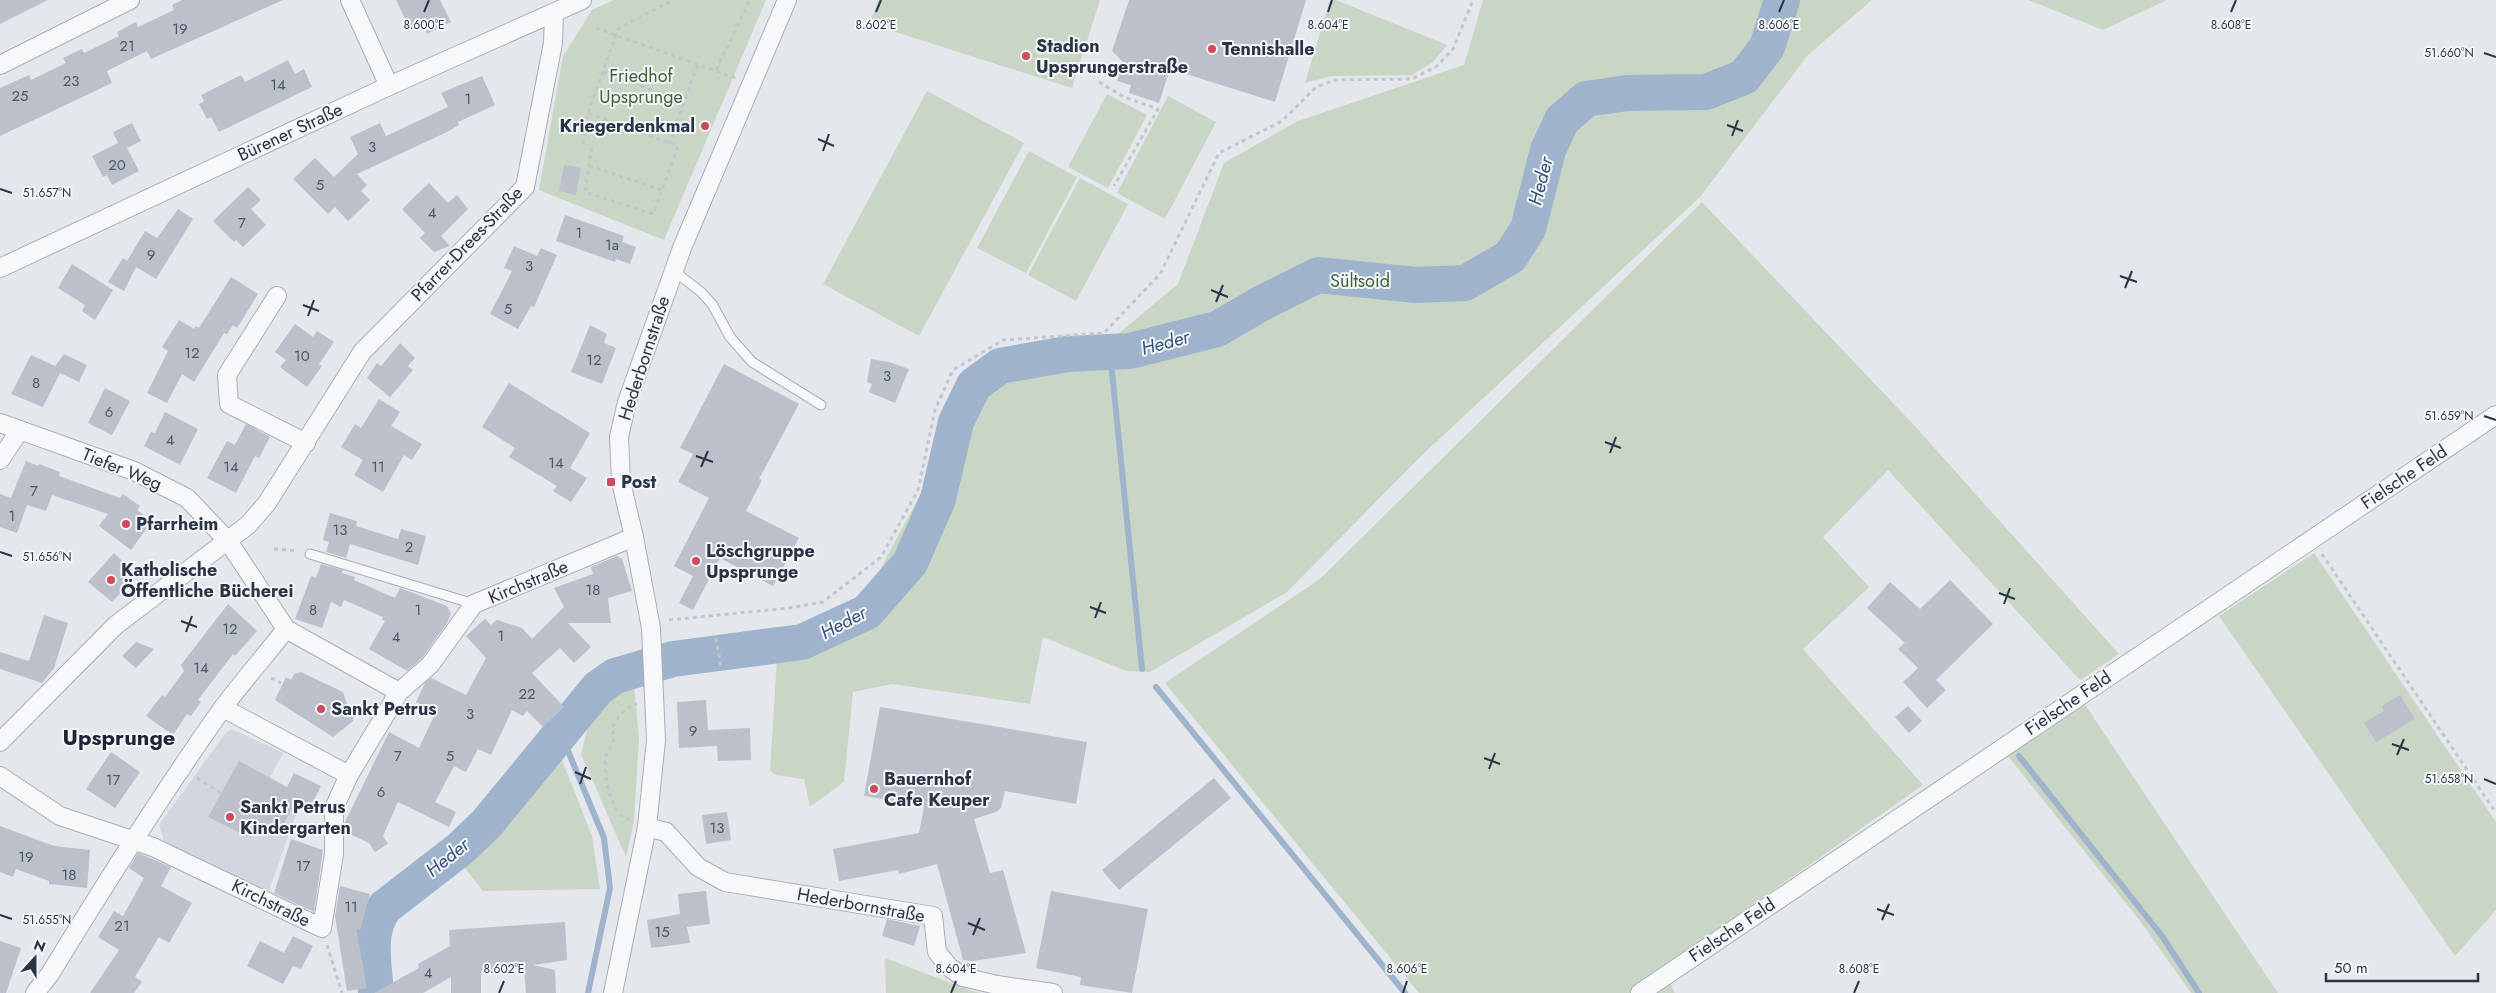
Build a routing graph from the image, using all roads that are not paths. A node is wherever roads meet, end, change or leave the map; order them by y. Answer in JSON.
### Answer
{"nodes":[{"id":1,"x":130,"y":0,"type":"edge"},
{"id":2,"x":350,"y":0,"type":"edge"},
{"id":3,"x":582,"y":0,"type":"edge"},
{"id":4,"x":787,"y":0,"type":"edge"},
{"id":5,"x":554,"y":13,"type":"junction"},
{"id":6,"x":0,"y":65,"type":"edge"},
{"id":7,"x":390,"y":86,"type":"junction"},
{"id":8,"x":0,"y":268,"type":"edge"},
{"id":9,"x":674,"y":271,"type":"junction"},
{"id":10,"x":277,"y":296,"type":"dead end"},
{"id":11,"x":822,"y":405,"type":"dead end"},
{"id":12,"x":2496,"y":415,"type":"edge"},
{"id":13,"x":0,"y":423,"type":"edge"},
{"id":14,"x":20,"y":430,"type":"junction"},
{"id":15,"x":306,"y":443,"type":"junction"},
{"id":16,"x":0,"y":460,"type":"edge"},
{"id":17,"x":634,"y":537,"type":"junction"},
{"id":18,"x":228,"y":541,"type":"junction"},
{"id":19,"x":310,"y":554,"type":"road end"},
{"id":20,"x":474,"y":604,"type":"junction"},
{"id":21,"x":286,"y":629,"type":"junction"},
{"id":22,"x":399,"y":692,"type":"junction"},
{"id":23,"x":223,"y":708,"type":"junction"},
{"id":24,"x":0,"y":742,"type":"edge"},
{"id":25,"x":350,"y":775,"type":"junction"},
{"id":26,"x":0,"y":776,"type":"edge"},
{"id":27,"x":648,"y":825,"type":"junction"},
{"id":28,"x":132,"y":841,"type":"junction"},
{"id":29,"x":35,"y":993,"type":"edge"},
{"id":30,"x":613,"y":993,"type":"edge"},
{"id":31,"x":1053,"y":993,"type":"edge"},
{"id":32,"x":1640,"y":993,"type":"edge"}],
"edges":[{"from":1,"to":6,"type":"street"},
{"from":2,"to":7,"type":"street"},
{"from":3,"to":5,"type":"street","name":"Bürener Straße"},
{"from":4,"to":9,"type":"street","name":"Hederbornstraße"},
{"from":5,"to":7,"type":"street","name":"Bürener Straße"},
{"from":5,"to":15,"type":"street","name":"Pfarrer-Drees-Straße"},
{"from":7,"to":8,"type":"street","name":"Bürener Straße"},
{"from":9,"to":11,"type":"lane"},
{"from":9,"to":17,"type":"street","name":"Hederbornstraße"},
{"from":10,"to":15,"type":"street"},
{"from":12,"to":32,"type":"street","name":"Fielsche Feld"},
{"from":13,"to":14,"type":"street","name":"Tiefer Weg"},
{"from":14,"to":16,"type":"street"},
{"from":14,"to":18,"type":"street","name":"Tiefer Weg"},
{"from":15,"to":18,"type":"street","name":"Pfarrer-Drees-Straße"},
{"from":17,"to":20,"type":"street","name":"Kirchstraße"},
{"from":17,"to":27,"type":"street","name":"Hederbornstraße"},
{"from":18,"to":21,"type":"street"},
{"from":18,"to":24,"type":"street","name":"Pfarrer-Drees-Straße"},
{"from":19,"to":20,"type":"lane"},
{"from":20,"to":22,"type":"street","name":"Kirchstraße"},
{"from":21,"to":22,"type":"street"},
{"from":21,"to":23,"type":"street"},
{"from":22,"to":25,"type":"street","name":"Kirchstraße"},
{"from":23,"to":25,"type":"street"},
{"from":23,"to":28,"type":"street"},
{"from":25,"to":28,"type":"street","name":"Kirchstraße"},
{"from":26,"to":28,"type":"street","name":"Kirchstraße"},
{"from":27,"to":30,"type":"street","name":"Hederbornstraße"},
{"from":27,"to":31,"type":"street","name":"Hederbornstraße"},
{"from":28,"to":29,"type":"street"}]}
